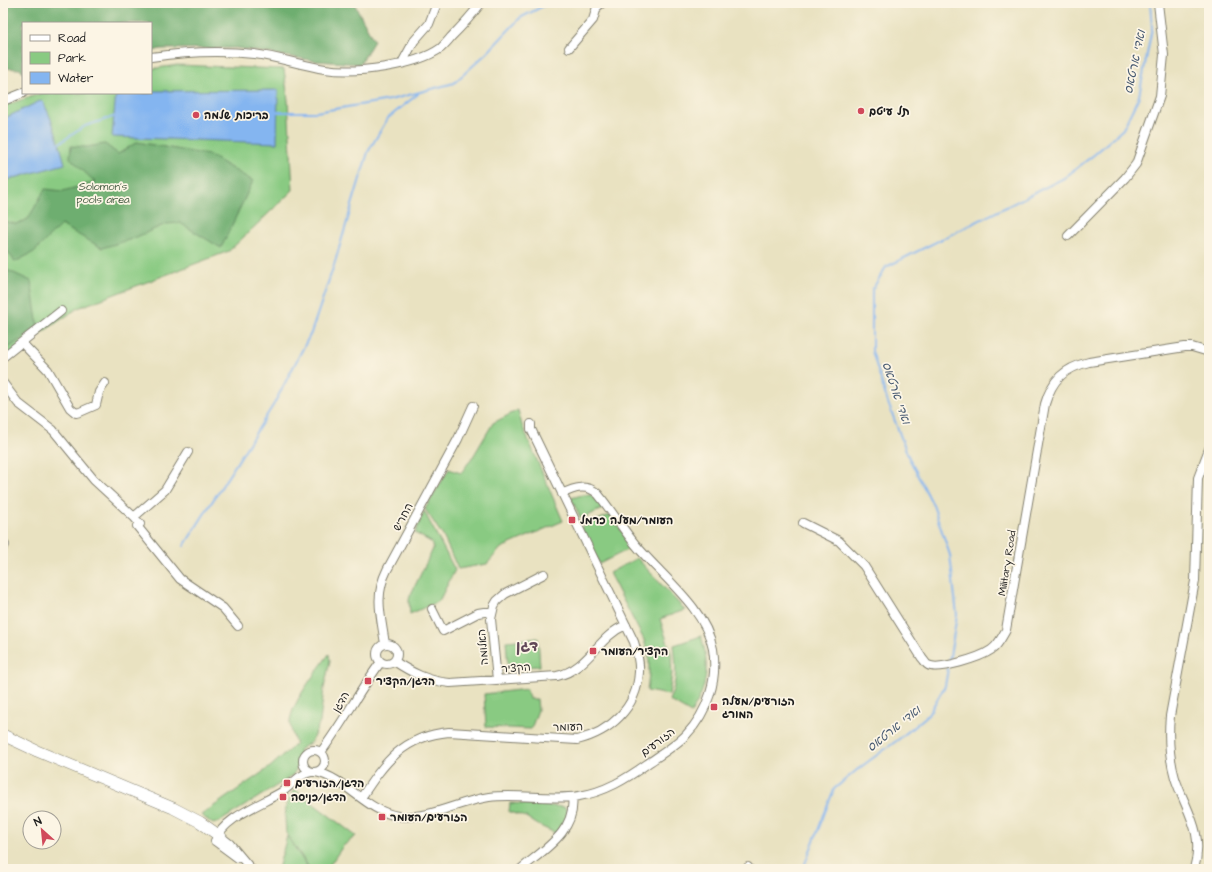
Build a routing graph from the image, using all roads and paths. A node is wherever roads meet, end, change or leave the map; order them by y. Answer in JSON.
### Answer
{"nodes":[{"id":1,"x":437,"y":3,"type":"edge"},
{"id":2,"x":481,"y":3,"type":"edge"},
{"id":3,"x":602,"y":3,"type":"edge"},
{"id":4,"x":1158,"y":3,"type":"edge"},
{"id":5,"x":569,"y":48,"type":"dead end"},
{"id":6,"x":152,"y":58,"type":"edge"},
{"id":7,"x":402,"y":63,"type":"junction"},
{"id":8,"x":22,"y":93,"type":"edge"},
{"id":9,"x":3,"y":101,"type":"edge"},
{"id":10,"x":1068,"y":236,"type":"dead end"},
{"id":11,"x":62,"y":312,"type":"dead end"},
{"id":12,"x":22,"y":342,"type":"junction"},
{"id":13,"x":1209,"y":352,"type":"edge"},
{"id":14,"x":3,"y":357,"type":"edge"},
{"id":15,"x":3,"y":383,"type":"edge"},
{"id":16,"x":105,"y":383,"type":"dead end"},
{"id":17,"x":473,"y":406,"type":"dead end"},
{"id":18,"x":531,"y":424,"type":"dead end"},
{"id":19,"x":1209,"y":449,"type":"edge"},
{"id":20,"x":188,"y":452,"type":"dead end"},
{"id":21,"x":562,"y":494,"type":"junction"},
{"id":22,"x":134,"y":517,"type":"junction"},
{"id":23,"x":803,"y":523,"type":"dead end"},
{"id":24,"x":544,"y":574,"type":"dead end"},
{"id":25,"x":432,"y":609,"type":"dead end"},
{"id":26,"x":492,"y":612,"type":"junction"},
{"id":27,"x":238,"y":626,"type":"dead end"},
{"id":28,"x":626,"y":626,"type":"junction"},
{"id":29,"x":385,"y":644,"type":"junction"},
{"id":30,"x":394,"y":661,"type":"junction"},
{"id":31,"x":380,"y":663,"type":"junction"},
{"id":32,"x":497,"y":680,"type":"junction"},
{"id":33,"x":3,"y":735,"type":"edge"},
{"id":34,"x":320,"y":752,"type":"junction"},
{"id":35,"x":303,"y":761,"type":"junction"},
{"id":36,"x":325,"y":761,"type":"junction"},
{"id":37,"x":313,"y":772,"type":"junction"},
{"id":38,"x":297,"y":779,"type":"junction"},
{"id":39,"x":334,"y":780,"type":"junction"},
{"id":40,"x":572,"y":797,"type":"junction"},
{"id":41,"x":361,"y":798,"type":"junction"},
{"id":42,"x":218,"y":837,"type":"junction"},
{"id":43,"x":251,"y":868,"type":"edge"},
{"id":44,"x":521,"y":869,"type":"edge"},
{"id":45,"x":1194,"y":869,"type":"edge"}],
"edges":[{"from":1,"to":7,"type":"street"},
{"from":2,"to":7,"type":"street"},
{"from":3,"to":5,"type":"street"},
{"from":4,"to":10,"type":"street"},
{"from":6,"to":7,"type":"street"},
{"from":8,"to":9,"type":"street"},
{"from":11,"to":12,"type":"street"},
{"from":12,"to":14,"type":"street"},
{"from":12,"to":16,"type":"street"},
{"from":13,"to":23,"type":"street","name":"Military Road"},
{"from":15,"to":22,"type":"street"},
{"from":17,"to":29,"type":"street","name":"החריש"},
{"from":18,"to":21,"type":"street","name":"העומר"},
{"from":19,"to":45,"type":"street"},
{"from":20,"to":22,"type":"street"},
{"from":21,"to":28,"type":"street","name":"העומר"},
{"from":21,"to":40,"type":"street","name":"הזורעים"},
{"from":22,"to":27,"type":"street"},
{"from":24,"to":26,"type":"street","name":"האלומה"},
{"from":25,"to":26,"type":"street","name":"האלומה"},
{"from":26,"to":32,"type":"street","name":"האלומה"},
{"from":28,"to":32,"type":"street","name":"הקציר"},
{"from":28,"to":41,"type":"street","name":"העומר"},
{"from":29,"to":30,"type":"street"},
{"from":29,"to":31,"type":"street"},
{"from":30,"to":31,"type":"street"},
{"from":30,"to":32,"type":"street","name":"הקציר"},
{"from":31,"to":34,"type":"street","name":"הדגן"},
{"from":33,"to":42,"type":"main road"},
{"from":34,"to":35,"type":"street"},
{"from":34,"to":36,"type":"street"},
{"from":35,"to":37,"type":"street"},
{"from":35,"to":38,"type":"street"},
{"from":36,"to":37,"type":"street"},
{"from":36,"to":39,"type":"street"},
{"from":37,"to":38,"type":"street"},
{"from":37,"to":39,"type":"street","name":"הזורעים"},
{"from":38,"to":42,"type":"street"},
{"from":39,"to":41,"type":"street","name":"הזורעים"},
{"from":40,"to":41,"type":"street","name":"הזורעים"},
{"from":40,"to":44,"type":"street"},
{"from":42,"to":43,"type":"street"}]}
